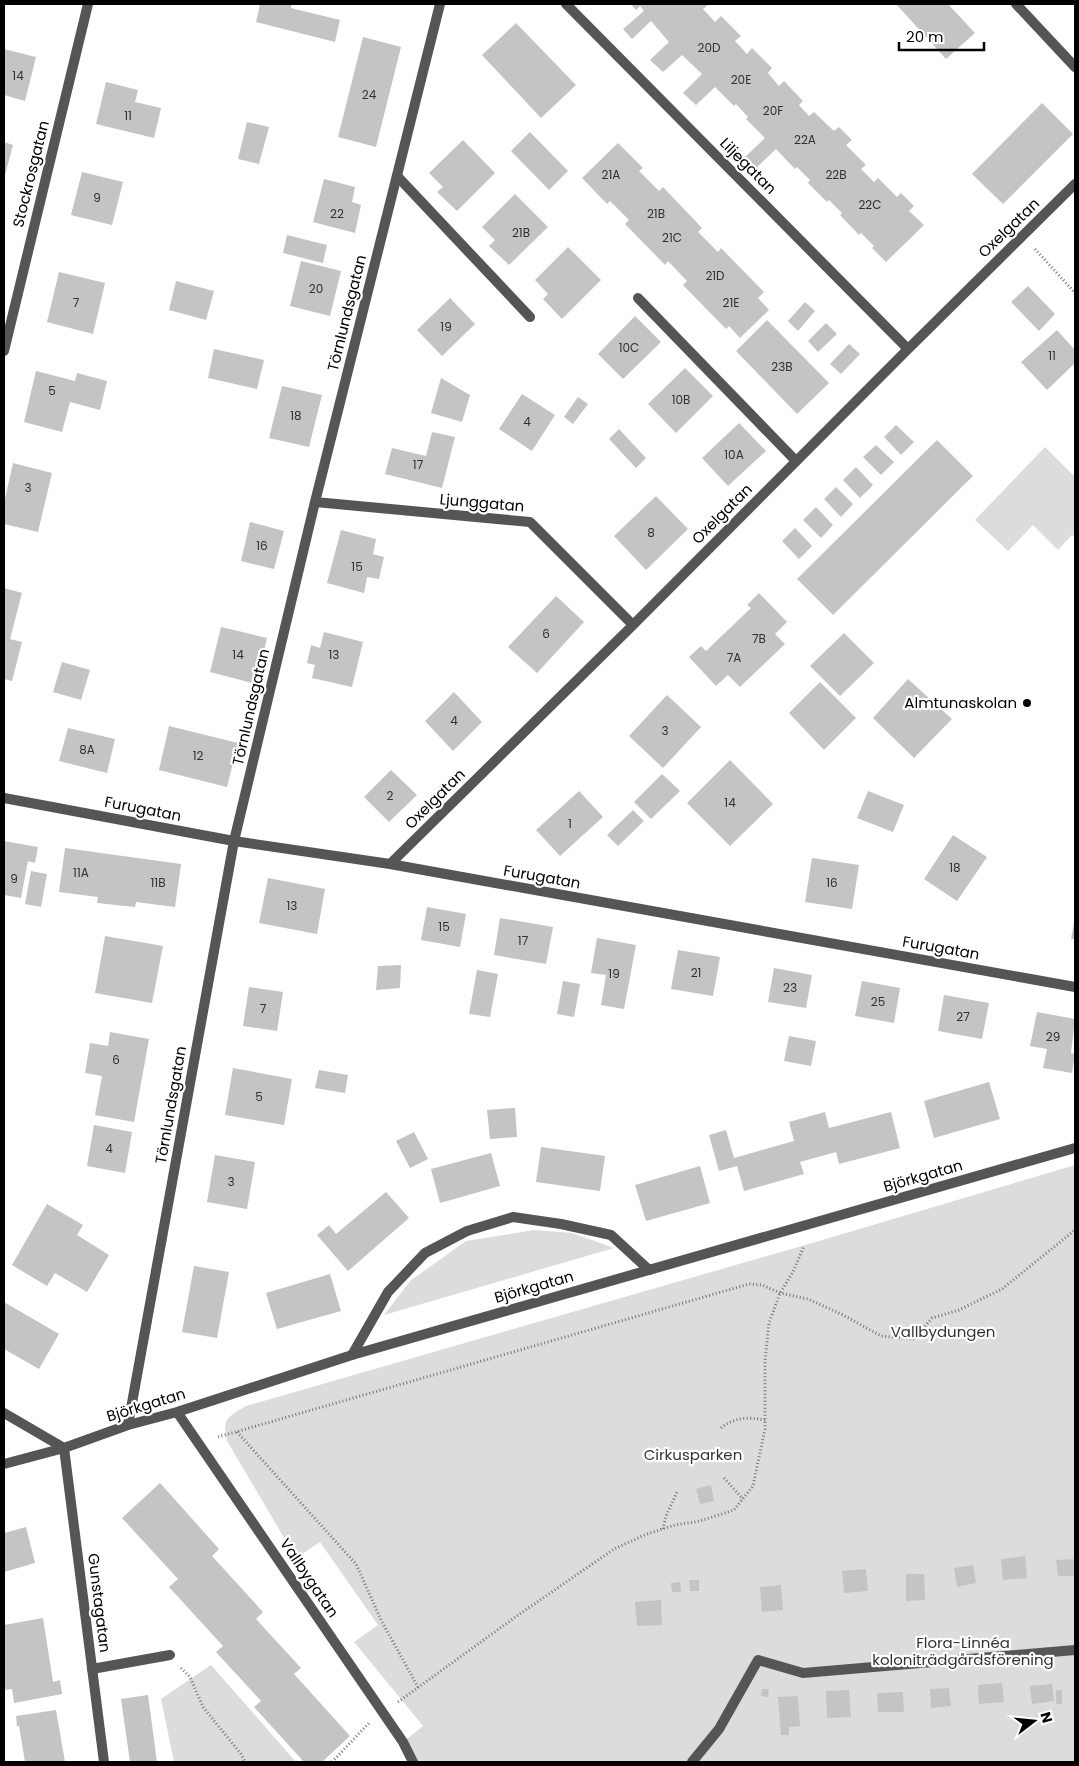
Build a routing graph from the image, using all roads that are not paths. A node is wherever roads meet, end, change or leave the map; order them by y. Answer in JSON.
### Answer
{"nodes":[{"id":1,"x":88,"y":4,"type":"edge"},
{"id":2,"x":440,"y":4,"type":"edge"},
{"id":3,"x":566,"y":4,"type":"edge"},
{"id":4,"x":1016,"y":4,"type":"edge"},
{"id":5,"x":1075,"y":67,"type":"edge"},
{"id":6,"x":397,"y":176,"type":"junction"},
{"id":7,"x":1075,"y":184,"type":"edge"},
{"id":8,"x":638,"y":298,"type":"dead end"},
{"id":9,"x":530,"y":317,"type":"dead end"},
{"id":10,"x":908,"y":348,"type":"junction"},
{"id":11,"x":4,"y":351,"type":"edge"},
{"id":12,"x":796,"y":461,"type":"junction"},
{"id":13,"x":315,"y":502,"type":"junction"},
{"id":14,"x":633,"y":625,"type":"junction"},
{"id":15,"x":4,"y":798,"type":"edge"},
{"id":16,"x":234,"y":841,"type":"junction"},
{"id":17,"x":390,"y":864,"type":"junction"},
{"id":18,"x":1075,"y":988,"type":"edge"},
{"id":19,"x":1075,"y":1148,"type":"edge"},
{"id":20,"x":649,"y":1270,"type":"junction"},
{"id":21,"x":352,"y":1355,"type":"junction"},
{"id":22,"x":177,"y":1412,"type":"junction"},
{"id":23,"x":4,"y":1413,"type":"edge"},
{"id":24,"x":128,"y":1425,"type":"junction"},
{"id":25,"x":64,"y":1448,"type":"junction"},
{"id":26,"x":4,"y":1464,"type":"edge"},
{"id":27,"x":1075,"y":1650,"type":"edge"},
{"id":28,"x":170,"y":1655,"type":"road end"},
{"id":29,"x":92,"y":1669,"type":"junction"},
{"id":30,"x":104,"y":1762,"type":"edge"},
{"id":31,"x":413,"y":1762,"type":"edge"},
{"id":32,"x":692,"y":1762,"type":"edge"}],
"edges":[{"from":1,"to":11,"type":"street","name":"Stockrosgatan"},
{"from":2,"to":6,"type":"street","name":"Törnlundsgatan"},
{"from":3,"to":10,"type":"street","name":"Liljegatan"},
{"from":4,"to":5,"type":"street"},
{"from":6,"to":9,"type":"street"},
{"from":6,"to":13,"type":"street","name":"Törnlundsgatan"},
{"from":7,"to":10,"type":"street","name":"Oxelgatan"},
{"from":8,"to":12,"type":"street"},
{"from":10,"to":12,"type":"street","name":"Oxelgatan"},
{"from":12,"to":14,"type":"street","name":"Oxelgatan"},
{"from":13,"to":14,"type":"street","name":"Ljunggatan"},
{"from":13,"to":16,"type":"street","name":"Törnlundsgatan"},
{"from":14,"to":17,"type":"street","name":"Oxelgatan"},
{"from":15,"to":16,"type":"street","name":"Furugatan"},
{"from":16,"to":17,"type":"street","name":"Furugatan"},
{"from":16,"to":24,"type":"street","name":"Törnlundsgatan"},
{"from":17,"to":18,"type":"street","name":"Furugatan"},
{"from":19,"to":20,"type":"street","name":"Björkgatan"},
{"from":20,"to":21,"type":"street","name":"Björkgatan"},
{"from":20,"to":21,"type":"street"},
{"from":21,"to":22,"type":"street","name":"Björkgatan"},
{"from":22,"to":24,"type":"street","name":"Björkgatan"},
{"from":22,"to":31,"type":"street","name":"Vallbygatan"},
{"from":23,"to":25,"type":"street"},
{"from":24,"to":25,"type":"street","name":"Björkgatan"},
{"from":25,"to":26,"type":"street","name":"Björkgatan"},
{"from":25,"to":29,"type":"street","name":"Gunstagatan"},
{"from":27,"to":32,"type":"street"},
{"from":28,"to":29,"type":"street"},
{"from":29,"to":30,"type":"street","name":"Gunstagatan"}]}
